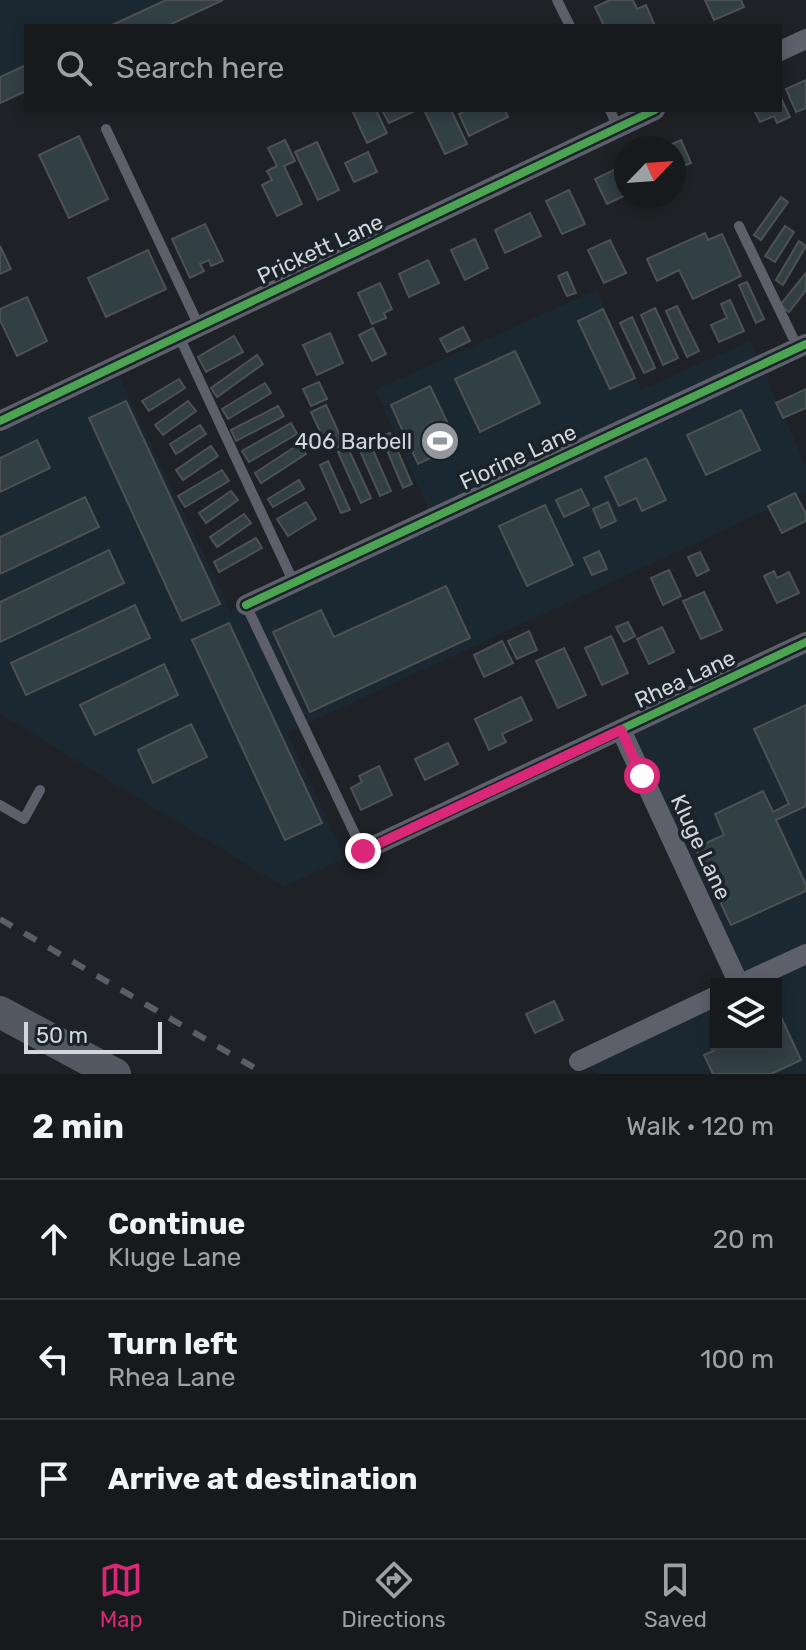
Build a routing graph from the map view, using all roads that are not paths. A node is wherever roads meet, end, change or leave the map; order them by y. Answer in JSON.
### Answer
{"nodes":[{"id":1,"x":557,"y":0,"type":"edge"},
{"id":2,"x":569,"y":24,"type":"edge"},
{"id":3,"x":806,"y":39,"type":"edge"},
{"id":4,"x":782,"y":50,"type":"edge"},
{"id":5,"x":646,"y":112,"type":"edge"},
{"id":6,"x":614,"y":119,"type":"edge"},
{"id":7,"x":106,"y":129,"type":"dead end"},
{"id":8,"x":739,"y":226,"type":"dead end"},
{"id":9,"x":199,"y":326,"type":"junction"},
{"id":10,"x":179,"y":336,"type":"junction"},
{"id":11,"x":802,"y":346,"type":"edge"},
{"id":12,"x":0,"y":421,"type":"edge"},
{"id":13,"x":294,"y":583,"type":"junction"},
{"id":14,"x":246,"y":605,"type":"joint"},
{"id":15,"x":806,"y":642,"type":"edge"},
{"id":16,"x":621,"y":730,"type":"junction"},
{"id":17,"x":40,"y":790,"type":"dead end"},
{"id":18,"x":0,"y":805,"type":"edge"},
{"id":19,"x":363,"y":851,"type":"joint"},
{"id":20,"x":806,"y":954,"type":"edge"},
{"id":21,"x":737,"y":978,"type":"edge"},
{"id":22,"x":753,"y":978,"type":"edge"},
{"id":23,"x":710,"y":999,"type":"edge"},
{"id":24,"x":0,"y":1012,"type":"edge"},
{"id":25,"x":0,"y":1021,"type":"edge"},
{"id":26,"x":579,"y":1061,"type":"dead end"},
{"id":27,"x":83,"y":1074,"type":"edge"},
{"id":28,"x":115,"y":1074,"type":"edge"}],
"edges":[{"from":1,"to":2,"type":"lane"},
{"from":3,"to":4,"type":"street"},
{"from":5,"to":6,"type":"street","name":"Prickett Lane"},
{"from":6,"to":9,"type":"street","name":"Prickett Lane"},
{"from":7,"to":9,"type":"lane"},
{"from":8,"to":11,"type":"lane"},
{"from":9,"to":10,"type":"street","name":"Prickett Lane"},
{"from":10,"to":12,"type":"street","name":"Prickett Lane"},
{"from":10,"to":13,"type":"lane"},
{"from":11,"to":13,"type":"street","name":"Florine Lane"},
{"from":13,"to":14,"type":"street","name":"Florine Lane"},
{"from":14,"to":19,"type":"lane"},
{"from":15,"to":16,"type":"street","name":"Rhea Lane"},
{"from":16,"to":19,"type":"street","name":"Rhea Lane"},
{"from":16,"to":21,"type":"street","name":"Kluge Lane"},
{"from":17,"to":18,"type":"lane"},
{"from":20,"to":22,"type":"street"},
{"from":23,"to":26,"type":"street"},
{"from":24,"to":28,"type":"main road"},
{"from":25,"to":27,"type":"main road"}]}
